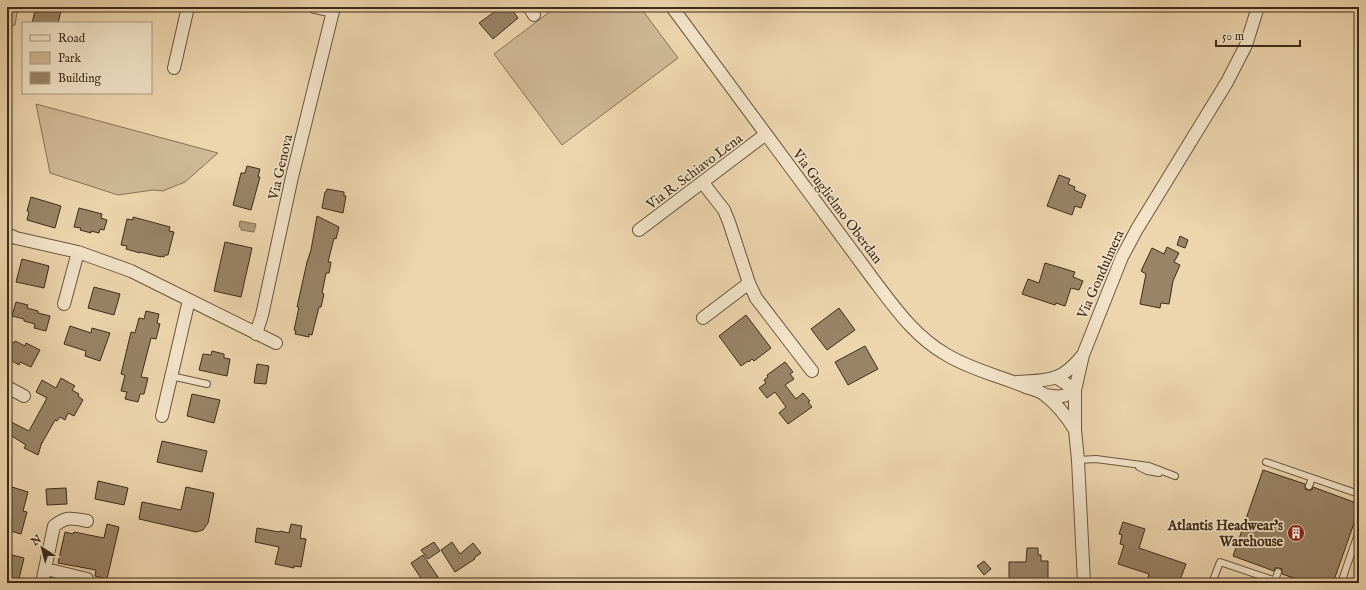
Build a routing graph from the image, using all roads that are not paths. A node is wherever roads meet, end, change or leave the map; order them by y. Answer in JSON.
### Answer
{"nodes":[{"id":1,"x":188,"y":7,"type":"edge"},
{"id":2,"x":314,"y":7,"type":"edge"},
{"id":3,"x":672,"y":7,"type":"edge"},
{"id":4,"x":1258,"y":7,"type":"edge"},
{"id":5,"x":334,"y":9,"type":"edge"},
{"id":6,"x":174,"y":68,"type":"dead end"},
{"id":7,"x":766,"y":134,"type":"junction"},
{"id":8,"x":703,"y":183,"type":"junction"},
{"id":9,"x":639,"y":230,"type":"dead end"},
{"id":10,"x":10,"y":238,"type":"edge"},
{"id":11,"x":78,"y":252,"type":"junction"},
{"id":12,"x":749,"y":283,"type":"junction"},
{"id":13,"x":188,"y":300,"type":"junction"},
{"id":14,"x":64,"y":304,"type":"dead end"},
{"id":15,"x":703,"y":318,"type":"dead end"},
{"id":16,"x":256,"y":334,"type":"junction"},
{"id":17,"x":276,"y":343,"type":"dead end"},
{"id":18,"x":1083,"y":355,"type":"junction"},
{"id":19,"x":812,"y":371,"type":"dead end"},
{"id":20,"x":171,"y":376,"type":"junction"},
{"id":21,"x":1056,"y":377,"type":"junction"},
{"id":22,"x":1014,"y":382,"type":"junction"},
{"id":23,"x":208,"y":384,"type":"dead end"},
{"id":24,"x":7,"y":387,"type":"edge"},
{"id":25,"x":1075,"y":390,"type":"junction"},
{"id":26,"x":1045,"y":395,"type":"junction"},
{"id":27,"x":24,"y":396,"type":"dead end"},
{"id":28,"x":162,"y":416,"type":"dead end"},
{"id":29,"x":1075,"y":430,"type":"junction"},
{"id":30,"x":1078,"y":460,"type":"junction"},
{"id":31,"x":1266,"y":462,"type":"dead end"},
{"id":32,"x":1136,"y":465,"type":"junction"},
{"id":33,"x":1312,"y":478,"type":"junction"},
{"id":34,"x":1309,"y":486,"type":"dead end"},
{"id":35,"x":1359,"y":494,"type":"edge"},
{"id":36,"x":87,"y":521,"type":"dead end"},
{"id":37,"x":1359,"y":532,"type":"edge"},
{"id":38,"x":46,"y":569,"type":"junction"},
{"id":39,"x":1278,"y":572,"type":"dead end"},
{"id":40,"x":87,"y":579,"type":"dead end"},
{"id":41,"x":1274,"y":582,"type":"edge"},
{"id":42,"x":42,"y":583,"type":"edge"},
{"id":43,"x":1084,"y":583,"type":"edge"},
{"id":44,"x":1212,"y":583,"type":"edge"},
{"id":45,"x":1282,"y":583,"type":"edge"},
{"id":46,"x":1341,"y":583,"type":"edge"}],
"edges":[{"from":1,"to":6,"type":"street"},
{"from":2,"to":5,"type":"street"},
{"from":3,"to":7,"type":"street","name":"Via Guglielmo Oberdan"},
{"from":4,"to":18,"type":"street","name":"Via Gondulmera"},
{"from":5,"to":16,"type":"street","name":"Via Genova"},
{"from":7,"to":8,"type":"street","name":"Via R. Schiavo Lena"},
{"from":7,"to":22,"type":"street","name":"Via Guglielmo Oberdan"},
{"from":8,"to":9,"type":"street","name":"Via R. Schiavo Lena"},
{"from":8,"to":12,"type":"street"},
{"from":10,"to":11,"type":"street"},
{"from":11,"to":13,"type":"street"},
{"from":11,"to":14,"type":"street"},
{"from":12,"to":15,"type":"street"},
{"from":12,"to":19,"type":"street"},
{"from":13,"to":16,"type":"street"},
{"from":13,"to":20,"type":"street"},
{"from":16,"to":17,"type":"street"},
{"from":18,"to":21,"type":"street","name":"Via Guglielmo Oberdan"},
{"from":18,"to":25,"type":"street","name":"Via Gondulmera"},
{"from":20,"to":23,"type":"lane"},
{"from":20,"to":28,"type":"street"},
{"from":21,"to":22,"type":"street","name":"Via Guglielmo Oberdan"},
{"from":21,"to":25,"type":"street"},
{"from":22,"to":26,"type":"street","name":"Via Guglielmo Oberdan"},
{"from":24,"to":27,"type":"street"},
{"from":25,"to":26,"type":"street","name":"Via Guglielmo Oberdan"},
{"from":25,"to":29,"type":"street","name":"Via Gondulmera"},
{"from":26,"to":29,"type":"street","name":"Via Guglielmo Oberdan"},
{"from":29,"to":30,"type":"street","name":"Via Gondulmera"},
{"from":30,"to":32,"type":"lane"},
{"from":30,"to":43,"type":"street","name":"Via Gondulmera"},
{"from":31,"to":33,"type":"lane"},
{"from":32,"to":32,"type":"lane"},
{"from":33,"to":34,"type":"lane"},
{"from":33,"to":35,"type":"lane"},
{"from":36,"to":38,"type":"street"},
{"from":37,"to":46,"type":"lane"},
{"from":38,"to":40,"type":"street"},
{"from":38,"to":42,"type":"street"},
{"from":39,"to":41,"type":"lane"},
{"from":41,"to":44,"type":"lane"},
{"from":41,"to":45,"type":"lane"}]}
